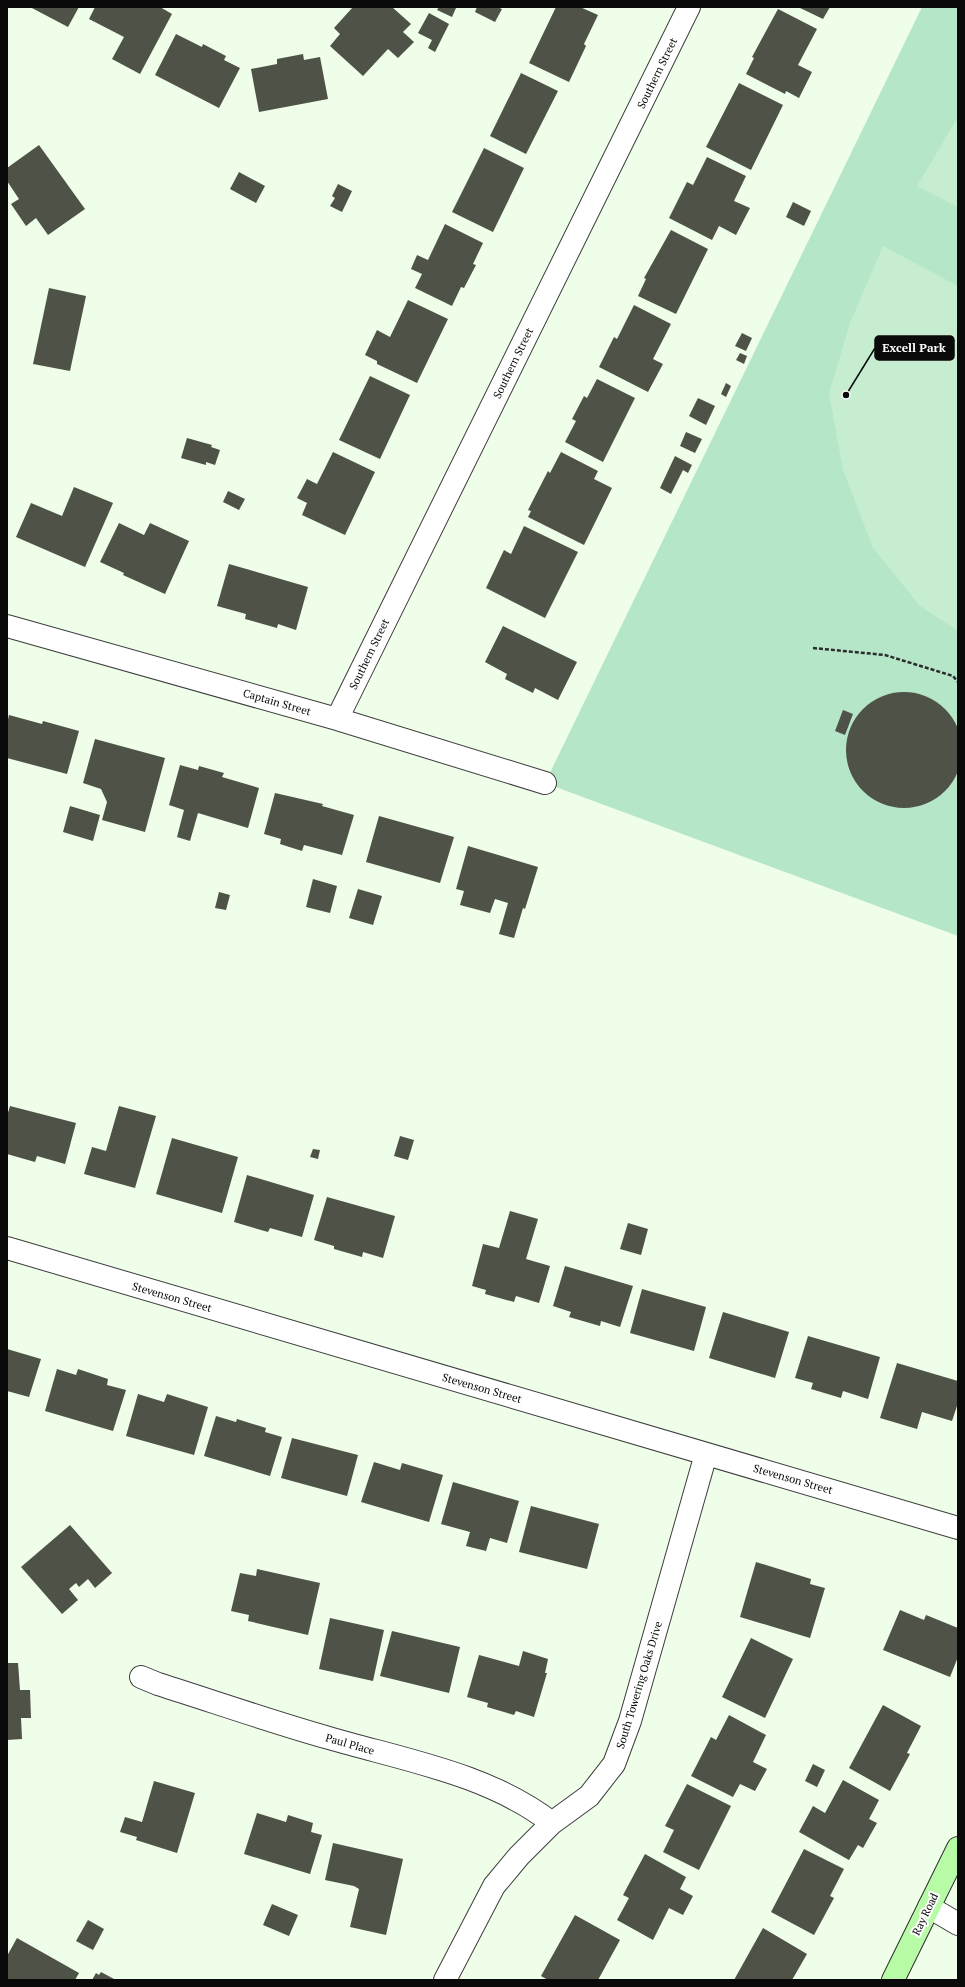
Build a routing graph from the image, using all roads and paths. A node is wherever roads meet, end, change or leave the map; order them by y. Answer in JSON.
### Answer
{"nodes":[{"id":1,"x":689,"y":7,"type":"edge"},
{"id":2,"x":7,"y":626,"type":"edge"},
{"id":3,"x":813,"y":648,"type":"dead end"},
{"id":4,"x":958,"y":682,"type":"edge"},
{"id":5,"x":337,"y":719,"type":"junction"},
{"id":6,"x":545,"y":783,"type":"dead end"},
{"id":7,"x":7,"y":1248,"type":"edge"},
{"id":8,"x":706,"y":1454,"type":"junction"},
{"id":9,"x":958,"y":1528,"type":"edge"},
{"id":10,"x":141,"y":1677,"type":"dead end"},
{"id":11,"x":552,"y":1823,"type":"junction"},
{"id":12,"x":958,"y":1848,"type":"edge"},
{"id":13,"x":929,"y":1906,"type":"junction"},
{"id":14,"x":958,"y":1924,"type":"edge"},
{"id":15,"x":445,"y":1980,"type":"edge"},
{"id":16,"x":893,"y":1980,"type":"edge"}],
"edges":[{"from":1,"to":5,"type":"street","name":"Southern Street"},
{"from":2,"to":5,"type":"street","name":"Captain Street"},
{"from":3,"to":4,"type":"path"},
{"from":5,"to":6,"type":"street","name":"Captain Street"},
{"from":7,"to":8,"type":"street","name":"Stevenson Street"},
{"from":8,"to":9,"type":"street","name":"Stevenson Street"},
{"from":8,"to":11,"type":"street","name":"South Towering Oaks Drive"},
{"from":10,"to":11,"type":"street","name":"Paul Place"},
{"from":11,"to":15,"type":"street","name":"South Towering Oaks Drive"},
{"from":12,"to":13,"type":"street","name":"Ray Road"},
{"from":13,"to":14,"type":"street"},
{"from":13,"to":16,"type":"street","name":"Ray Road"}]}
